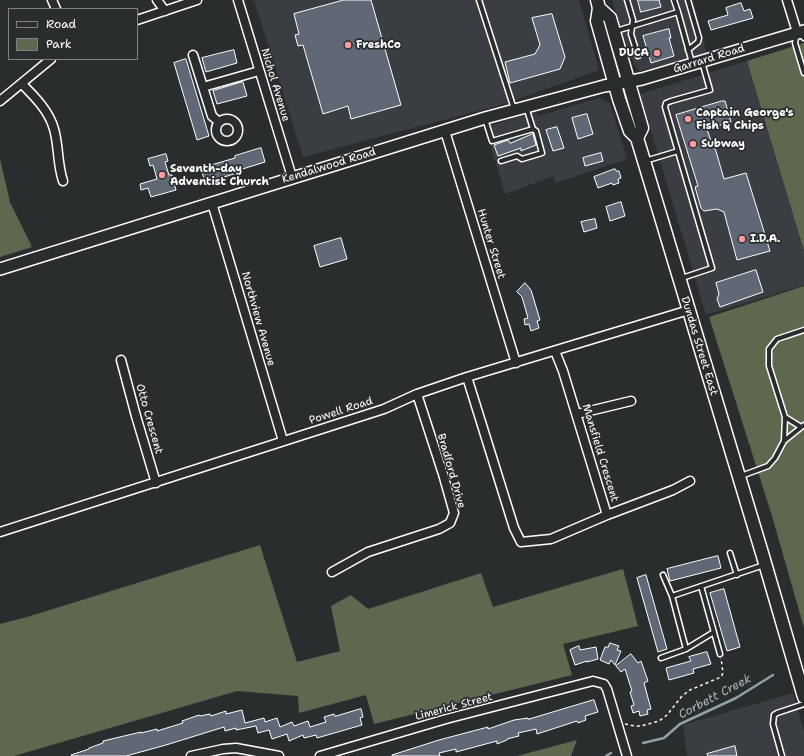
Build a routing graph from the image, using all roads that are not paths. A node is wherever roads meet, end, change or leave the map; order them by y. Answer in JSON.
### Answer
{"nodes":[{"id":1,"x":157,"y":0,"type":"edge"},
{"id":2,"x":197,"y":0,"type":"edge"},
{"id":3,"x":238,"y":0,"type":"edge"},
{"id":4,"x":479,"y":0,"type":"edge"},
{"id":5,"x":628,"y":0,"type":"edge"},
{"id":6,"x":674,"y":0,"type":"edge"},
{"id":7,"x":688,"y":0,"type":"edge"},
{"id":8,"x":787,"y":0,"type":"edge"},
{"id":9,"x":598,"y":4,"type":"edge"},
{"id":10,"x":165,"y":11,"type":"junction"},
{"id":11,"x":678,"y":12,"type":"junction"},
{"id":12,"x":138,"y":20,"type":"edge"},
{"id":13,"x":632,"y":27,"type":"junction"},
{"id":14,"x":614,"y":32,"type":"junction"},
{"id":15,"x":802,"y":34,"type":"edge"},
{"id":16,"x":688,"y":50,"type":"junction"},
{"id":17,"x":193,"y":54,"type":"dead end"},
{"id":18,"x":638,"y":56,"type":"dead end"},
{"id":19,"x":50,"y":60,"type":"edge"},
{"id":20,"x":697,"y":63,"type":"junction"},
{"id":21,"x":259,"y":71,"type":"junction"},
{"id":22,"x":804,"y":73,"type":"edge"},
{"id":23,"x":628,"y":82,"type":"junction"},
{"id":24,"x":22,"y":84,"type":"junction"},
{"id":25,"x":614,"y":84,"type":"junction"},
{"id":26,"x":202,"y":87,"type":"junction"},
{"id":27,"x":0,"y":101,"type":"edge"},
{"id":28,"x":526,"y":106,"type":"junction"},
{"id":29,"x":514,"y":110,"type":"junction"},
{"id":30,"x":485,"y":118,"type":"junction"},
{"id":31,"x":219,"y":122,"type":"dead end"},
{"id":32,"x":533,"y":129,"type":"junction"},
{"id":33,"x":445,"y":131,"type":"junction"},
{"id":34,"x":637,"y":138,"type":"junction"},
{"id":35,"x":678,"y":151,"type":"junction"},
{"id":36,"x":501,"y":161,"type":"dead end"},
{"id":37,"x":644,"y":161,"type":"junction"},
{"id":38,"x":292,"y":177,"type":"junction"},
{"id":39,"x":63,"y":181,"type":"dead end"},
{"id":40,"x":212,"y":203,"type":"junction"},
{"id":41,"x":0,"y":269,"type":"edge"},
{"id":42,"x":679,"y":279,"type":"junction"},
{"id":43,"x":689,"y":310,"type":"junction"},
{"id":44,"x":804,"y":330,"type":"edge"},
{"id":45,"x":555,"y":351,"type":"junction"},
{"id":46,"x":121,"y":360,"type":"dead end"},
{"id":47,"x":516,"y":363,"type":"junction"},
{"id":48,"x":467,"y":378,"type":"junction"},
{"id":49,"x":417,"y":394,"type":"junction"},
{"id":50,"x":631,"y":401,"type":"dead end"},
{"id":51,"x":576,"y":414,"type":"junction"},
{"id":52,"x":786,"y":417,"type":"junction"},
{"id":53,"x":802,"y":426,"type":"edge"},
{"id":54,"x":784,"y":441,"type":"junction"},
{"id":55,"x":283,"y":442,"type":"junction"},
{"id":56,"x":739,"y":476,"type":"junction"},
{"id":57,"x":690,"y":480,"type":"dead end"},
{"id":58,"x":156,"y":483,"type":"junction"},
{"id":59,"x":607,"y":515,"type":"junction"},
{"id":60,"x":0,"y":532,"type":"edge"},
{"id":61,"x":730,"y":553,"type":"dead end"},
{"id":62,"x":766,"y":565,"type":"junction"},
{"id":63,"x":332,"y":572,"type":"dead end"},
{"id":64,"x":663,"y":575,"type":"dead end"},
{"id":65,"x":737,"y":575,"type":"junction"},
{"id":66,"x":701,"y":586,"type":"junction"},
{"id":67,"x":672,"y":596,"type":"junction"},
{"id":68,"x":714,"y":632,"type":"junction"},
{"id":69,"x":686,"y":649,"type":"junction"},
{"id":70,"x":720,"y":654,"type":"road end"},
{"id":71,"x":661,"y":658,"type":"dead end"},
{"id":72,"x":804,"y":698,"type":"edge"},
{"id":73,"x":804,"y":704,"type":"edge"},
{"id":74,"x":191,"y":756,"type":"edge"},
{"id":75,"x":280,"y":756,"type":"edge"},
{"id":76,"x":320,"y":756,"type":"edge"},
{"id":77,"x":627,"y":756,"type":"edge"},
{"id":78,"x":782,"y":756,"type":"edge"}],
"edges":[{"from":1,"to":10,"type":"street"},
{"from":2,"to":10,"type":"street"},
{"from":3,"to":21,"type":"street","name":"Nichol Avenue"},
{"from":4,"to":29,"type":"lane"},
{"from":5,"to":13,"type":"lane"},
{"from":6,"to":11,"type":"lane"},
{"from":7,"to":16,"type":"lane"},
{"from":8,"to":15,"type":"street"},
{"from":9,"to":14,"type":"main road","name":"Dundas Street East"},
{"from":9,"to":25,"type":"main road","name":"Dundas Street East"},
{"from":10,"to":12,"type":"street"},
{"from":11,"to":13,"type":"lane"},
{"from":11,"to":16,"type":"lane"},
{"from":13,"to":14,"type":"lane"},
{"from":13,"to":18,"type":"lane"},
{"from":14,"to":23,"type":"main road","name":"Dundas Street East"},
{"from":15,"to":20,"type":"street","name":"Garrard Road"},
{"from":15,"to":22,"type":"lane"},
{"from":16,"to":20,"type":"lane"},
{"from":17,"to":26,"type":"street"},
{"from":19,"to":24,"type":"street"},
{"from":20,"to":23,"type":"street","name":"Garrard Road"},
{"from":20,"to":35,"type":"lane"},
{"from":21,"to":26,"type":"street"},
{"from":21,"to":38,"type":"street","name":"Nichol Avenue"},
{"from":23,"to":25,"type":"street","name":"Garrard Road"},
{"from":23,"to":34,"type":"main road","name":"Dundas Street East"},
{"from":24,"to":27,"type":"street"},
{"from":24,"to":39,"type":"street"},
{"from":25,"to":28,"type":"street","name":"Kendalwood Road"},
{"from":25,"to":34,"type":"main road","name":"Dundas Street East"},
{"from":26,"to":31,"type":"street"},
{"from":28,"to":29,"type":"street","name":"Kendalwood Road"},
{"from":28,"to":32,"type":"lane"},
{"from":29,"to":30,"type":"street","name":"Kendalwood Road"},
{"from":30,"to":32,"type":"lane"},
{"from":30,"to":33,"type":"street","name":"Kendalwood Road"},
{"from":32,"to":36,"type":"lane"},
{"from":33,"to":38,"type":"street","name":"Kendalwood Road"},
{"from":33,"to":47,"type":"street","name":"Hunter Street"},
{"from":34,"to":37,"type":"main road","name":"Dundas Street East"},
{"from":35,"to":37,"type":"lane"},
{"from":35,"to":42,"type":"lane"},
{"from":37,"to":42,"type":"main road","name":"Dundas Street East"},
{"from":38,"to":40,"type":"street","name":"Kendalwood Road"},
{"from":40,"to":41,"type":"street","name":"Kendalwood Road"},
{"from":40,"to":55,"type":"street","name":"Northview Avenue"},
{"from":42,"to":43,"type":"main road","name":"Dundas Street East"},
{"from":43,"to":45,"type":"street","name":"Powell Road"},
{"from":43,"to":56,"type":"main road","name":"Dundas Street East"},
{"from":44,"to":52,"type":"lane"},
{"from":45,"to":47,"type":"street","name":"Powell Road"},
{"from":45,"to":51,"type":"street","name":"Mansfield Crescent"},
{"from":46,"to":58,"type":"street","name":"Otto Crescent"},
{"from":47,"to":48,"type":"street","name":"Powell Road"},
{"from":48,"to":49,"type":"street","name":"Powell Road"},
{"from":48,"to":59,"type":"street","name":"Mansfield Crescent"},
{"from":49,"to":55,"type":"street","name":"Powell Road"},
{"from":49,"to":63,"type":"street","name":"Bradford Drive"},
{"from":50,"to":51,"type":"street"},
{"from":51,"to":59,"type":"street","name":"Mansfield Crescent"},
{"from":52,"to":53,"type":"lane"},
{"from":52,"to":54,"type":"lane"},
{"from":53,"to":54,"type":"lane"},
{"from":54,"to":56,"type":"lane"},
{"from":55,"to":58,"type":"street","name":"Powell Road"},
{"from":56,"to":62,"type":"main road","name":"Dundas Street East"},
{"from":57,"to":59,"type":"street"},
{"from":58,"to":60,"type":"street","name":"Powell Road"},
{"from":61,"to":65,"type":"lane"},
{"from":62,"to":65,"type":"lane"},
{"from":62,"to":72,"type":"main road","name":"Dundas Street East"},
{"from":64,"to":67,"type":"lane"},
{"from":65,"to":66,"type":"lane"},
{"from":66,"to":67,"type":"lane"},
{"from":66,"to":68,"type":"lane"},
{"from":67,"to":69,"type":"lane"},
{"from":68,"to":69,"type":"lane"},
{"from":68,"to":70,"type":"lane"},
{"from":69,"to":71,"type":"lane"},
{"from":73,"to":78,"type":"lane"},
{"from":74,"to":75,"type":"street"},
{"from":76,"to":77,"type":"street","name":"Limerick Street"}]}
